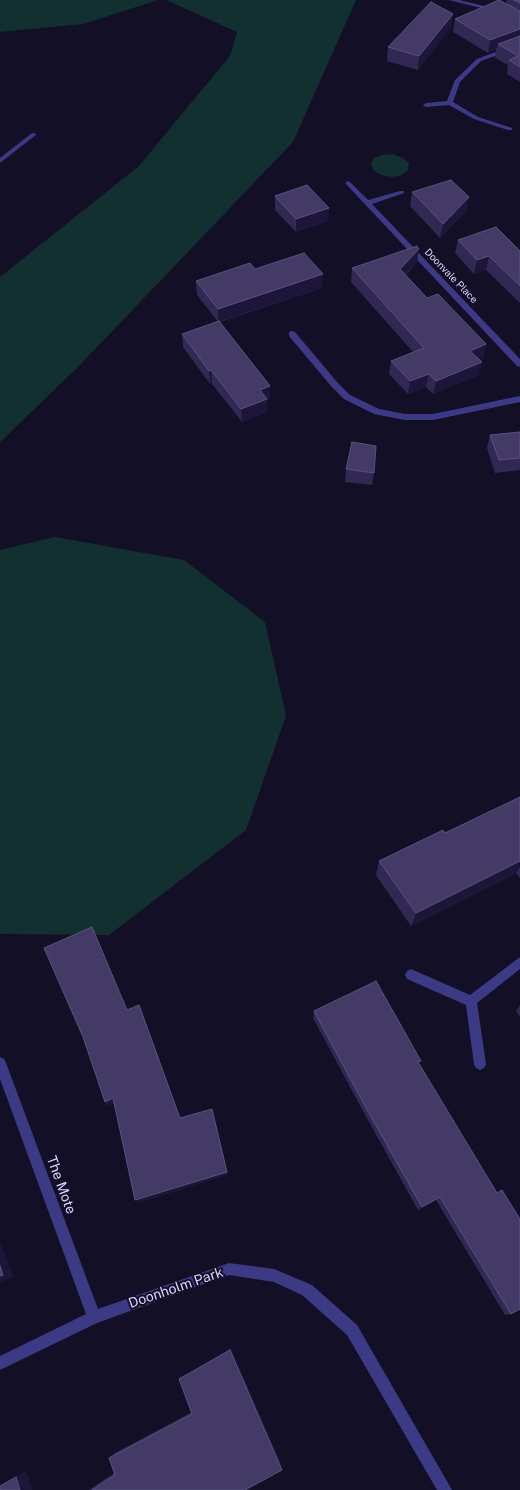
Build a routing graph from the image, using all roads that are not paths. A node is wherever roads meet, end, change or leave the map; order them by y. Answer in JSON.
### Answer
{"nodes":[{"id":1,"x":452,"y":0,"type":"edge"},
{"id":2,"x":520,"y":23,"type":"edge"},
{"id":3,"x":520,"y":45,"type":"edge"},
{"id":4,"x":450,"y":103,"type":"junction"},
{"id":5,"x":426,"y":105,"type":"dead end"},
{"id":6,"x":510,"y":129,"type":"dead end"},
{"id":7,"x":34,"y":134,"type":"dead end"},
{"id":8,"x":0,"y":161,"type":"edge"},
{"id":9,"x":348,"y":183,"type":"dead end"},
{"id":10,"x":402,"y":192,"type":"dead end"},
{"id":11,"x":366,"y":203,"type":"junction"},
{"id":12,"x":292,"y":334,"type":"dead end"},
{"id":13,"x":520,"y":364,"type":"edge"},
{"id":14,"x":520,"y":399,"type":"edge"},
{"id":15,"x":520,"y":962,"type":"edge"},
{"id":16,"x":411,"y":975,"type":"dead end"},
{"id":17,"x":471,"y":1001,"type":"junction"},
{"id":18,"x":0,"y":1063,"type":"edge"},
{"id":19,"x":480,"y":1064,"type":"dead end"},
{"id":20,"x":94,"y":1317,"type":"junction"},
{"id":21,"x":0,"y":1363,"type":"edge"},
{"id":22,"x":445,"y":1490,"type":"edge"}],
"edges":[{"from":1,"to":2,"type":"street"},
{"from":3,"to":4,"type":"street"},
{"from":4,"to":5,"type":"street"},
{"from":4,"to":6,"type":"street"},
{"from":7,"to":8,"type":"street"},
{"from":9,"to":11,"type":"street","name":"Doonvale Place"},
{"from":10,"to":11,"type":"street"},
{"from":11,"to":13,"type":"street","name":"Doonvale Place"},
{"from":12,"to":14,"type":"street"},
{"from":15,"to":17,"type":"street"},
{"from":16,"to":17,"type":"street"},
{"from":17,"to":19,"type":"street"},
{"from":18,"to":20,"type":"street","name":"The Mote"},
{"from":20,"to":21,"type":"street","name":"Doonholm Park"},
{"from":20,"to":22,"type":"street","name":"Doonholm Park"}]}
